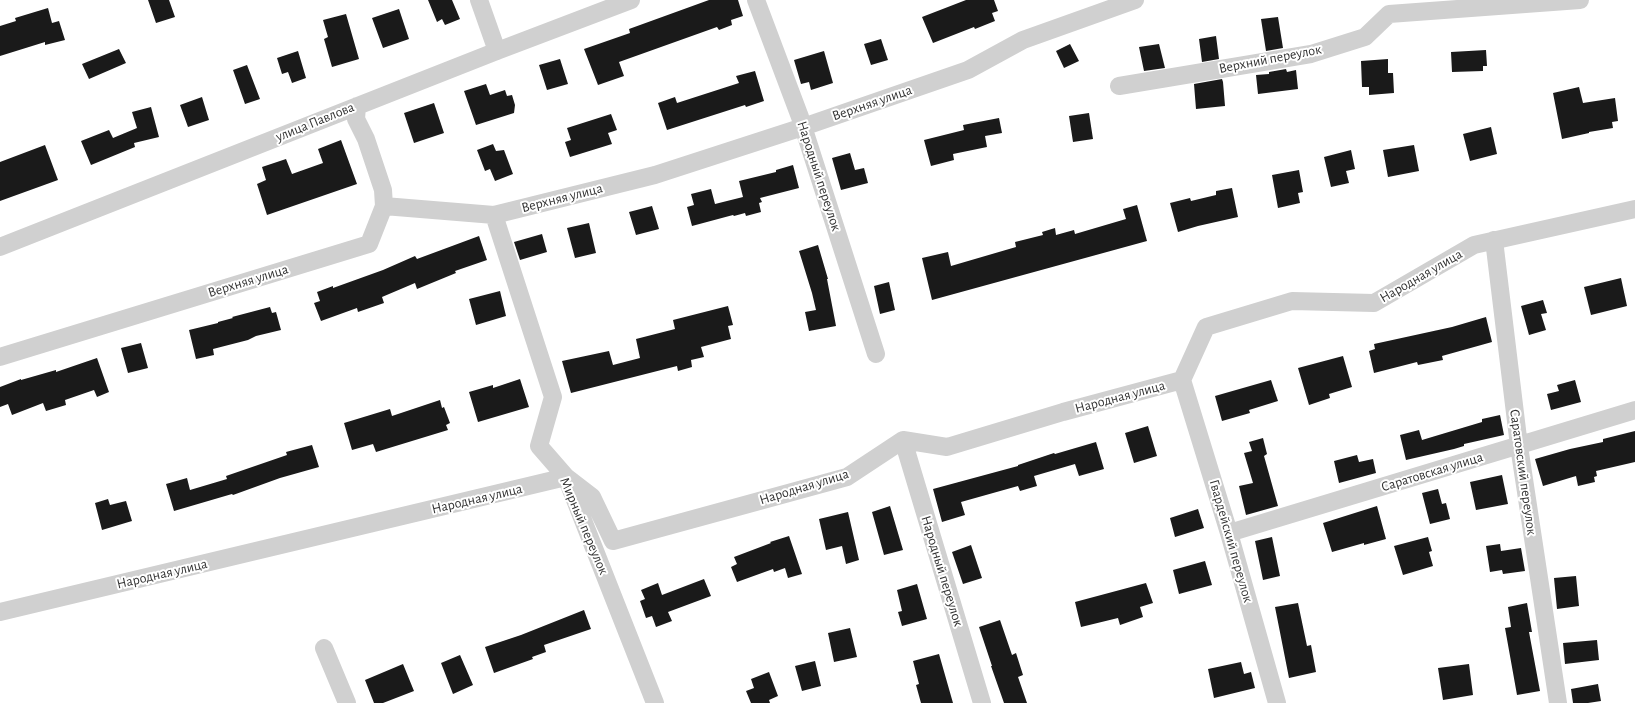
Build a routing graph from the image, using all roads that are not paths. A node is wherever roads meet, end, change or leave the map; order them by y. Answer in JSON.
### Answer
{"nodes":[{"id":1,"x":478,"y":0,"type":"edge"},
{"id":2,"x":631,"y":0,"type":"edge"},
{"id":3,"x":756,"y":0,"type":"edge"},
{"id":4,"x":1135,"y":0,"type":"edge"},
{"id":5,"x":1580,"y":0,"type":"edge"},
{"id":6,"x":1398,"y":6,"type":"edge"},
{"id":7,"x":497,"y":51,"type":"junction"},
{"id":8,"x":1119,"y":86,"type":"dead end"},
{"id":9,"x":357,"y":106,"type":"junction"},
{"id":10,"x":803,"y":127,"type":"junction"},
{"id":11,"x":384,"y":206,"type":"junction"},
{"id":12,"x":1635,"y":209,"type":"edge"},
{"id":13,"x":494,"y":216,"type":"junction"},
{"id":14,"x":1494,"y":240,"type":"junction"},
{"id":15,"x":0,"y":247,"type":"edge"},
{"id":16,"x":876,"y":354,"type":"dead end"},
{"id":17,"x":0,"y":357,"type":"edge"},
{"id":18,"x":1182,"y":380,"type":"junction"},
{"id":19,"x":1635,"y":410,"type":"edge"},
{"id":20,"x":903,"y":440,"type":"junction"},
{"id":21,"x":1518,"y":446,"type":"junction"},
{"id":22,"x":566,"y":477,"type":"junction"},
{"id":23,"x":1229,"y":533,"type":"junction"},
{"id":24,"x":0,"y":612,"type":"edge"},
{"id":25,"x":324,"y":648,"type":"dead end"},
{"id":26,"x":347,"y":703,"type":"edge"},
{"id":27,"x":655,"y":703,"type":"edge"},
{"id":28,"x":982,"y":703,"type":"edge"},
{"id":29,"x":1277,"y":703,"type":"edge"},
{"id":30,"x":1558,"y":703,"type":"edge"}],
"edges":[{"from":1,"to":7,"type":"street"},
{"from":2,"to":7,"type":"street","name":"улица Павлова"},
{"from":3,"to":10,"type":"street","name":"Народный переулок"},
{"from":4,"to":10,"type":"street","name":"Верхняя улица"},
{"from":5,"to":6,"type":"street","name":"Верхний переулок"},
{"from":6,"to":8,"type":"street","name":"Верхний переулок"},
{"from":7,"to":9,"type":"street","name":"улица Павлова"},
{"from":9,"to":11,"type":"street"},
{"from":9,"to":15,"type":"street","name":"улица Павлова"},
{"from":10,"to":13,"type":"street","name":"Верхняя улица"},
{"from":10,"to":16,"type":"street","name":"Народный переулок"},
{"from":11,"to":13,"type":"street","name":"Верхняя улица"},
{"from":11,"to":17,"type":"street","name":"Верхняя улица"},
{"from":12,"to":14,"type":"street","name":"Народная улица"},
{"from":13,"to":22,"type":"street","name":"Мирный переулок"},
{"from":14,"to":18,"type":"street","name":"Народная улица"},
{"from":14,"to":21,"type":"street","name":"Саратовский переулок"},
{"from":18,"to":20,"type":"street","name":"Народная улица"},
{"from":18,"to":23,"type":"street","name":"Гвардейский переулок"},
{"from":19,"to":21,"type":"street","name":"Саратовская улица"},
{"from":20,"to":22,"type":"street","name":"Народная улица"},
{"from":20,"to":28,"type":"street","name":"Народный переулок"},
{"from":21,"to":23,"type":"street","name":"Саратовская улица"},
{"from":21,"to":30,"type":"street","name":"Саратовский переулок"},
{"from":22,"to":24,"type":"street","name":"Народная улица"},
{"from":22,"to":27,"type":"street","name":"Мирный переулок"},
{"from":23,"to":29,"type":"street","name":"Гвардейский переулок"},
{"from":25,"to":26,"type":"street"}]}
